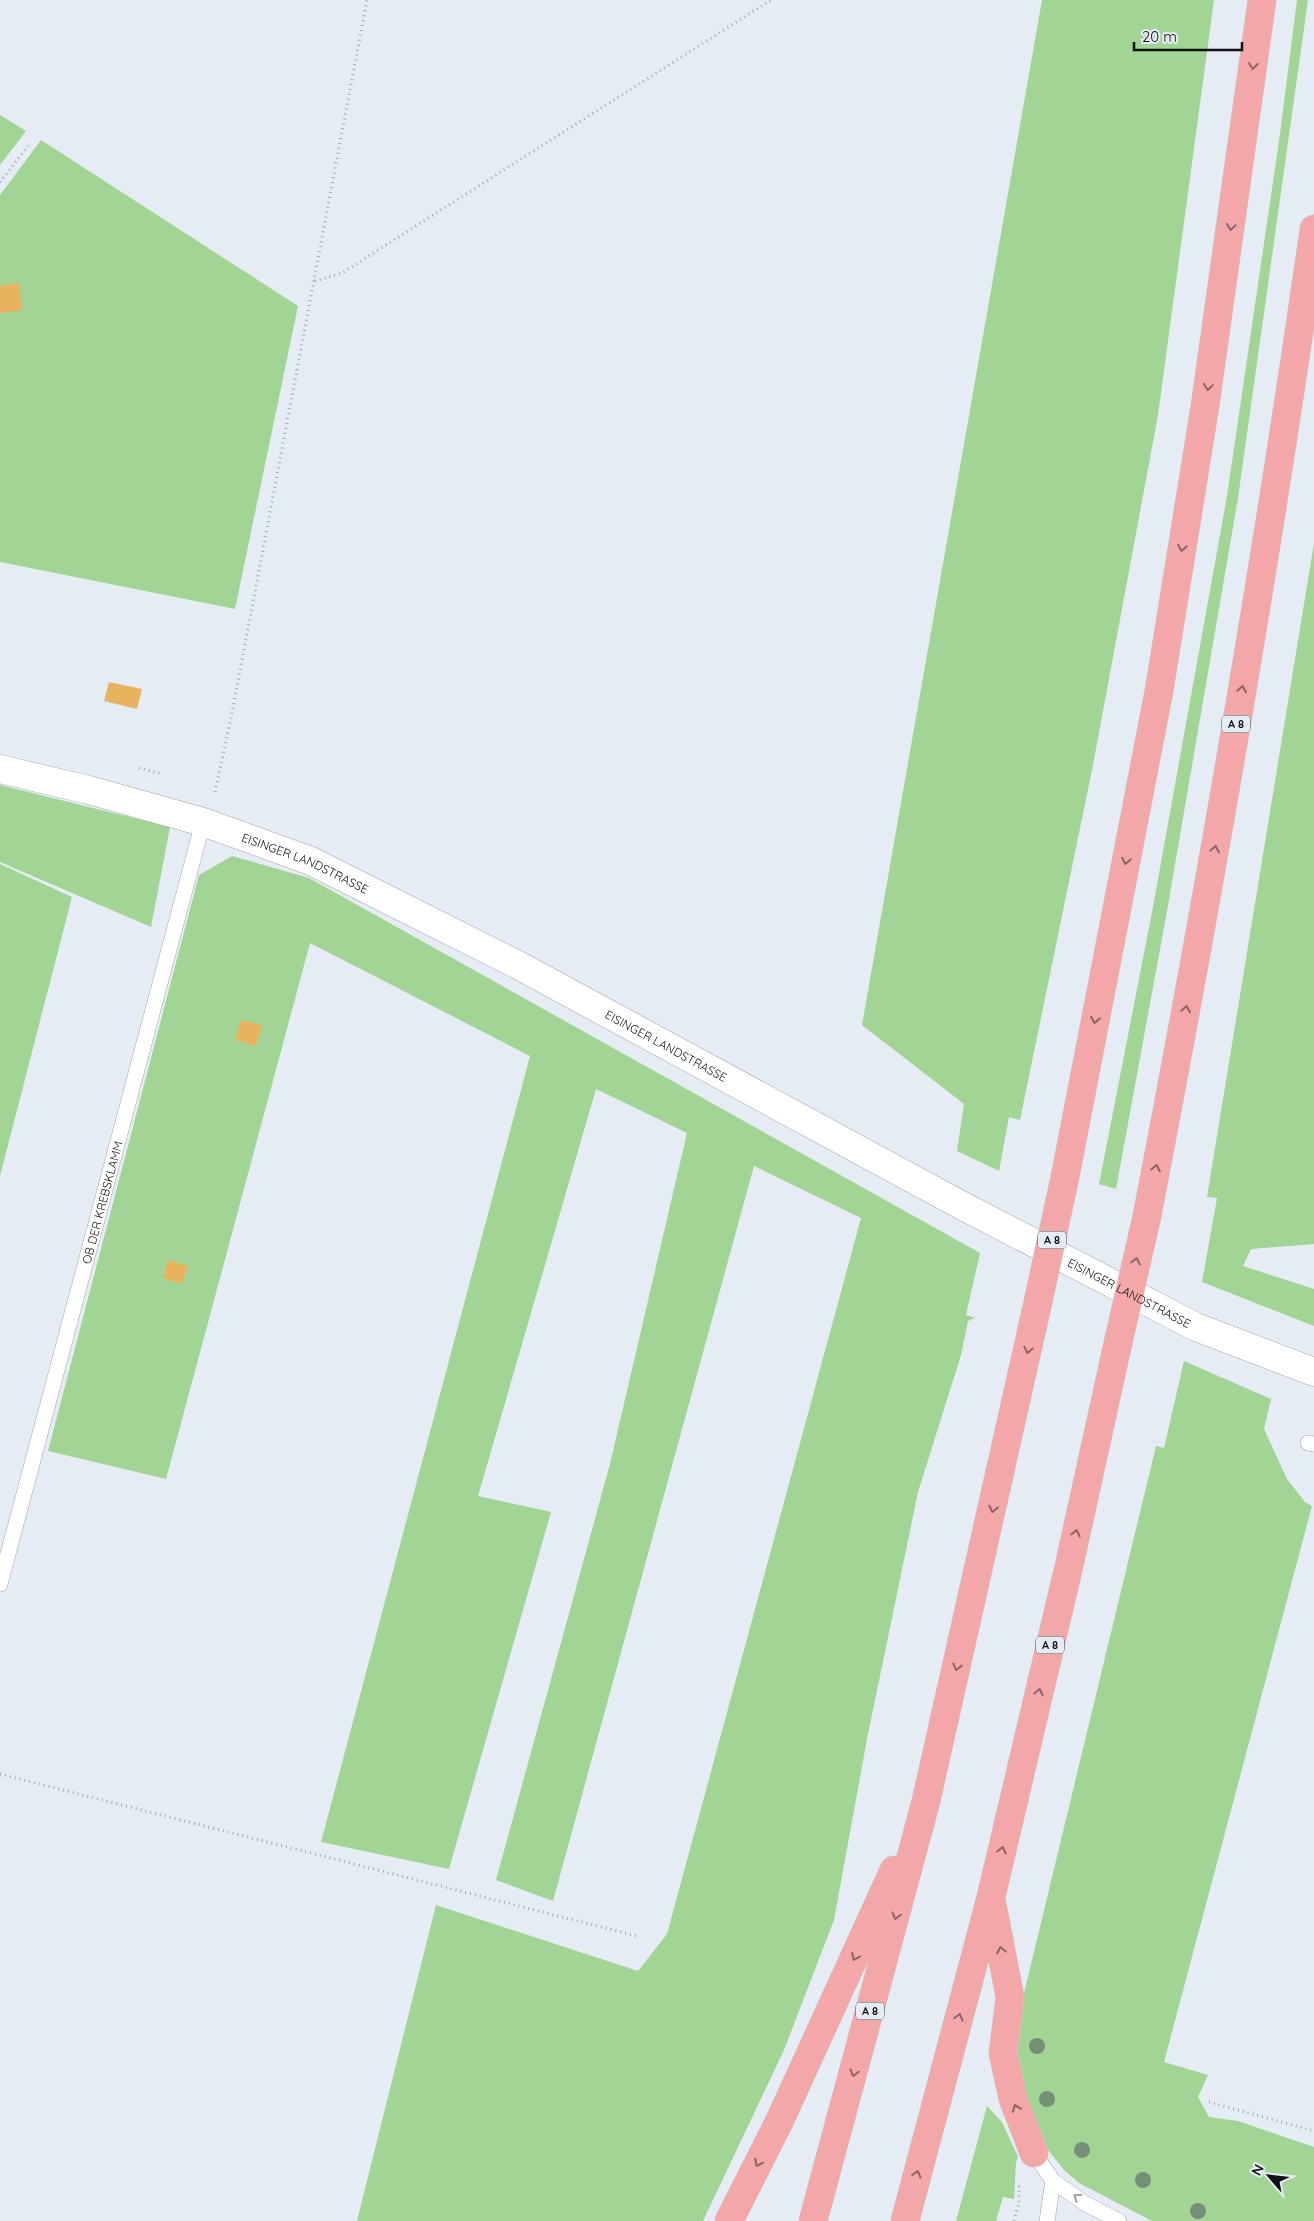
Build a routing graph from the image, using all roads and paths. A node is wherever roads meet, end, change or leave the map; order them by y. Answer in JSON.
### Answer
{"nodes":[{"id":1,"x":367,"y":0,"type":"edge"},
{"id":2,"x":771,"y":0,"type":"edge"},
{"id":3,"x":1262,"y":0,"type":"edge"},
{"id":4,"x":28,"y":146,"type":"dead end"},
{"id":5,"x":0,"y":182,"type":"edge"},
{"id":6,"x":1314,"y":229,"type":"edge"},
{"id":7,"x":315,"y":281,"type":"junction"},
{"id":8,"x":0,"y":769,"type":"edge"},
{"id":9,"x":204,"y":822,"type":"junction"},
{"id":10,"x":1314,"y":1372,"type":"edge"},
{"id":11,"x":0,"y":1584,"type":"edge"},
{"id":12,"x":0,"y":1774,"type":"edge"},
{"id":13,"x":926,"y":1801,"type":"junction"},
{"id":14,"x":991,"y":1898,"type":"junction"},
{"id":15,"x":637,"y":1936,"type":"dead end"},
{"id":16,"x":1209,"y":2102,"type":"dead end"},
{"id":17,"x":1314,"y":2131,"type":"edge"},
{"id":18,"x":1034,"y":2153,"type":"joint"},
{"id":19,"x":1052,"y":2181,"type":"junction"},
{"id":20,"x":729,"y":2221,"type":"edge"},
{"id":21,"x":813,"y":2221,"type":"edge"},
{"id":22,"x":905,"y":2221,"type":"edge"},
{"id":23,"x":1047,"y":2221,"type":"edge"},
{"id":24,"x":1119,"y":2221,"type":"edge"}],
"edges":[{"from":1,"to":7,"type":"path"},
{"from":2,"to":7,"type":"path"},
{"from":3,"to":13,"type":"highway","number":"A 8","one_way":true,"bridge":true},
{"from":4,"to":5,"type":"path"},
{"from":14,"to":6,"type":"highway","number":"A 8","one_way":true,"bridge":true},
{"from":7,"to":9,"type":"path"},
{"from":8,"to":9,"type":"main road","name":"EISINGER LANDSTRASSE"},
{"from":9,"to":10,"type":"main road","name":"EISINGER LANDSTRASSE"},
{"from":9,"to":11,"type":"lane","name":"OB DER KREBSKLAMM"},
{"from":12,"to":15,"type":"path"},
{"from":13,"to":20,"type":"highway","one_way":true},
{"from":13,"to":21,"type":"highway","number":"A 8","one_way":true},
{"from":18,"to":14,"type":"highway","one_way":true},
{"from":22,"to":14,"type":"highway","number":"A 8","one_way":true},
{"from":16,"to":17,"type":"path"},
{"from":18,"to":19,"type":"lane"},
{"from":19,"to":23,"type":"lane"},
{"from":24,"to":19,"type":"lane","one_way":true}]}
